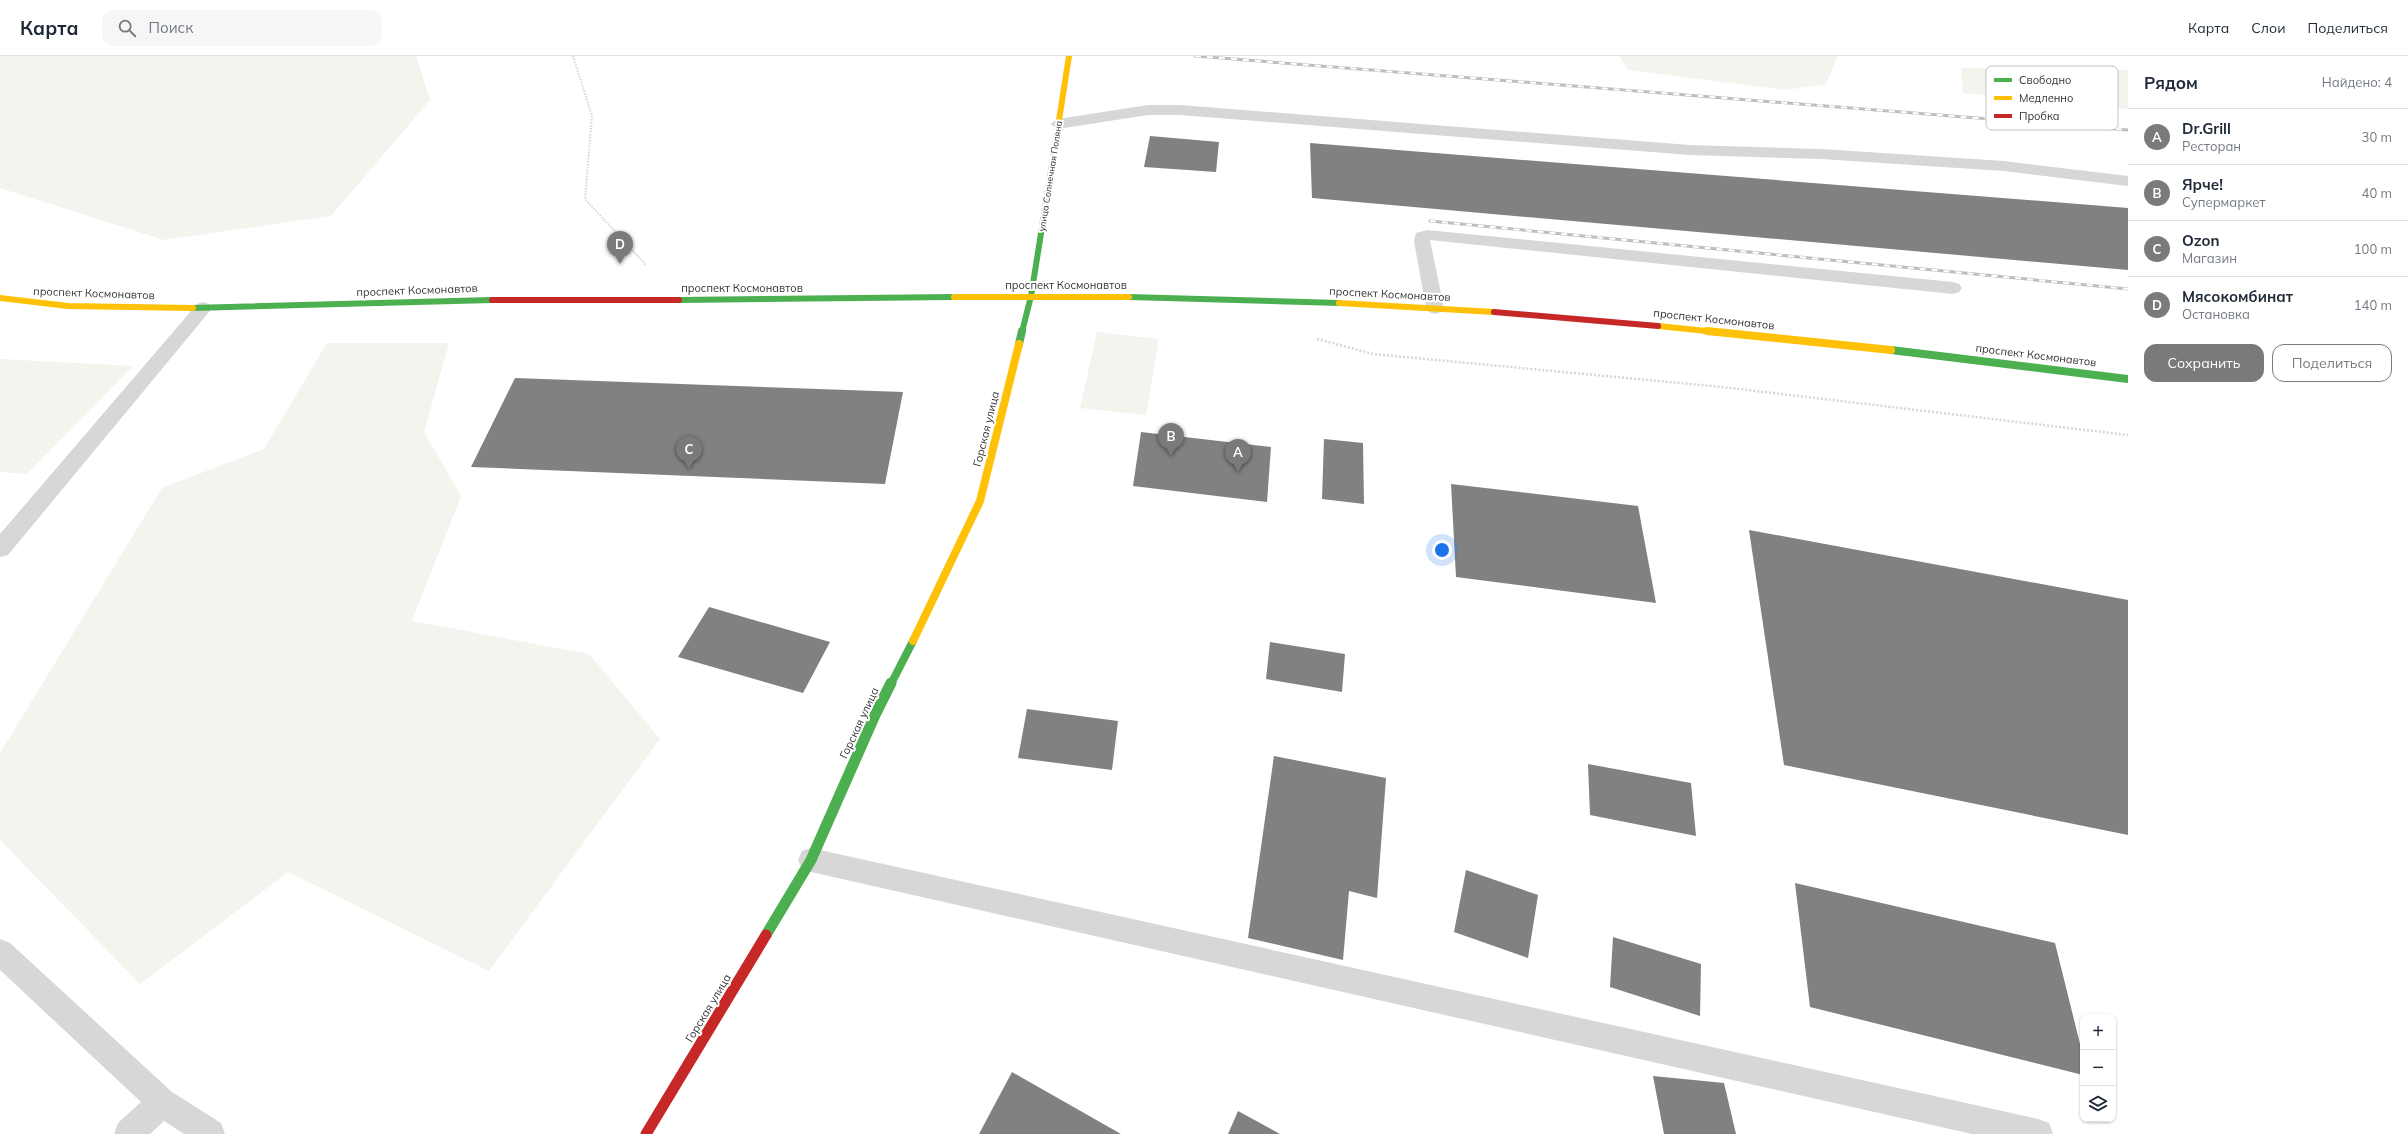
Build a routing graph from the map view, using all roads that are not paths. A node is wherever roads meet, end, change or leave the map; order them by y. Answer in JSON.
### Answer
{"nodes":[{"id":1,"x":1069,"y":56,"type":"edge"},
{"id":2,"x":1058,"y":124,"type":"junction"},
{"id":3,"x":2128,"y":181,"type":"edge"},
{"id":4,"x":1953,"y":288,"type":"dead end"},
{"id":5,"x":1031,"y":296,"type":"junction"},
{"id":6,"x":0,"y":298,"type":"edge"},
{"id":7,"x":203,"y":308,"type":"junction"},
{"id":8,"x":1435,"y":308,"type":"junction"},
{"id":9,"x":2128,"y":379,"type":"edge"},
{"id":10,"x":0,"y":549,"type":"edge"},
{"id":11,"x":811,"y":860,"type":"junction"},
{"id":12,"x":0,"y":952,"type":"edge"},
{"id":13,"x":162,"y":1102,"type":"junction"},
{"id":14,"x":129,"y":1134,"type":"edge"},
{"id":15,"x":210,"y":1134,"type":"edge"},
{"id":16,"x":646,"y":1134,"type":"edge"},
{"id":17,"x":2038,"y":1134,"type":"edge"}],
"edges":[{"from":1,"to":2,"type":"main road","name":"улица Солнечная Поляна"},
{"from":2,"to":3,"type":"lane"},
{"from":2,"to":5,"type":"main road","name":"улица Солнечная Поляна"},
{"from":4,"to":8,"type":"lane"},
{"from":5,"to":7,"type":"main road","name":"проспект Космонавтов"},
{"from":5,"to":8,"type":"main road","name":"проспект Космонавтов"},
{"from":5,"to":11,"type":"main road","name":"Горская улица"},
{"from":6,"to":7,"type":"main road","name":"проспект Космонавтов"},
{"from":7,"to":10,"type":"lane"},
{"from":8,"to":9,"type":"main road","name":"проспект Космонавтов"},
{"from":11,"to":16,"type":"main road","name":"Горская улица"},
{"from":11,"to":17,"type":"lane"},
{"from":12,"to":13,"type":"lane"},
{"from":13,"to":14,"type":"lane"},
{"from":13,"to":15,"type":"lane"}]}
